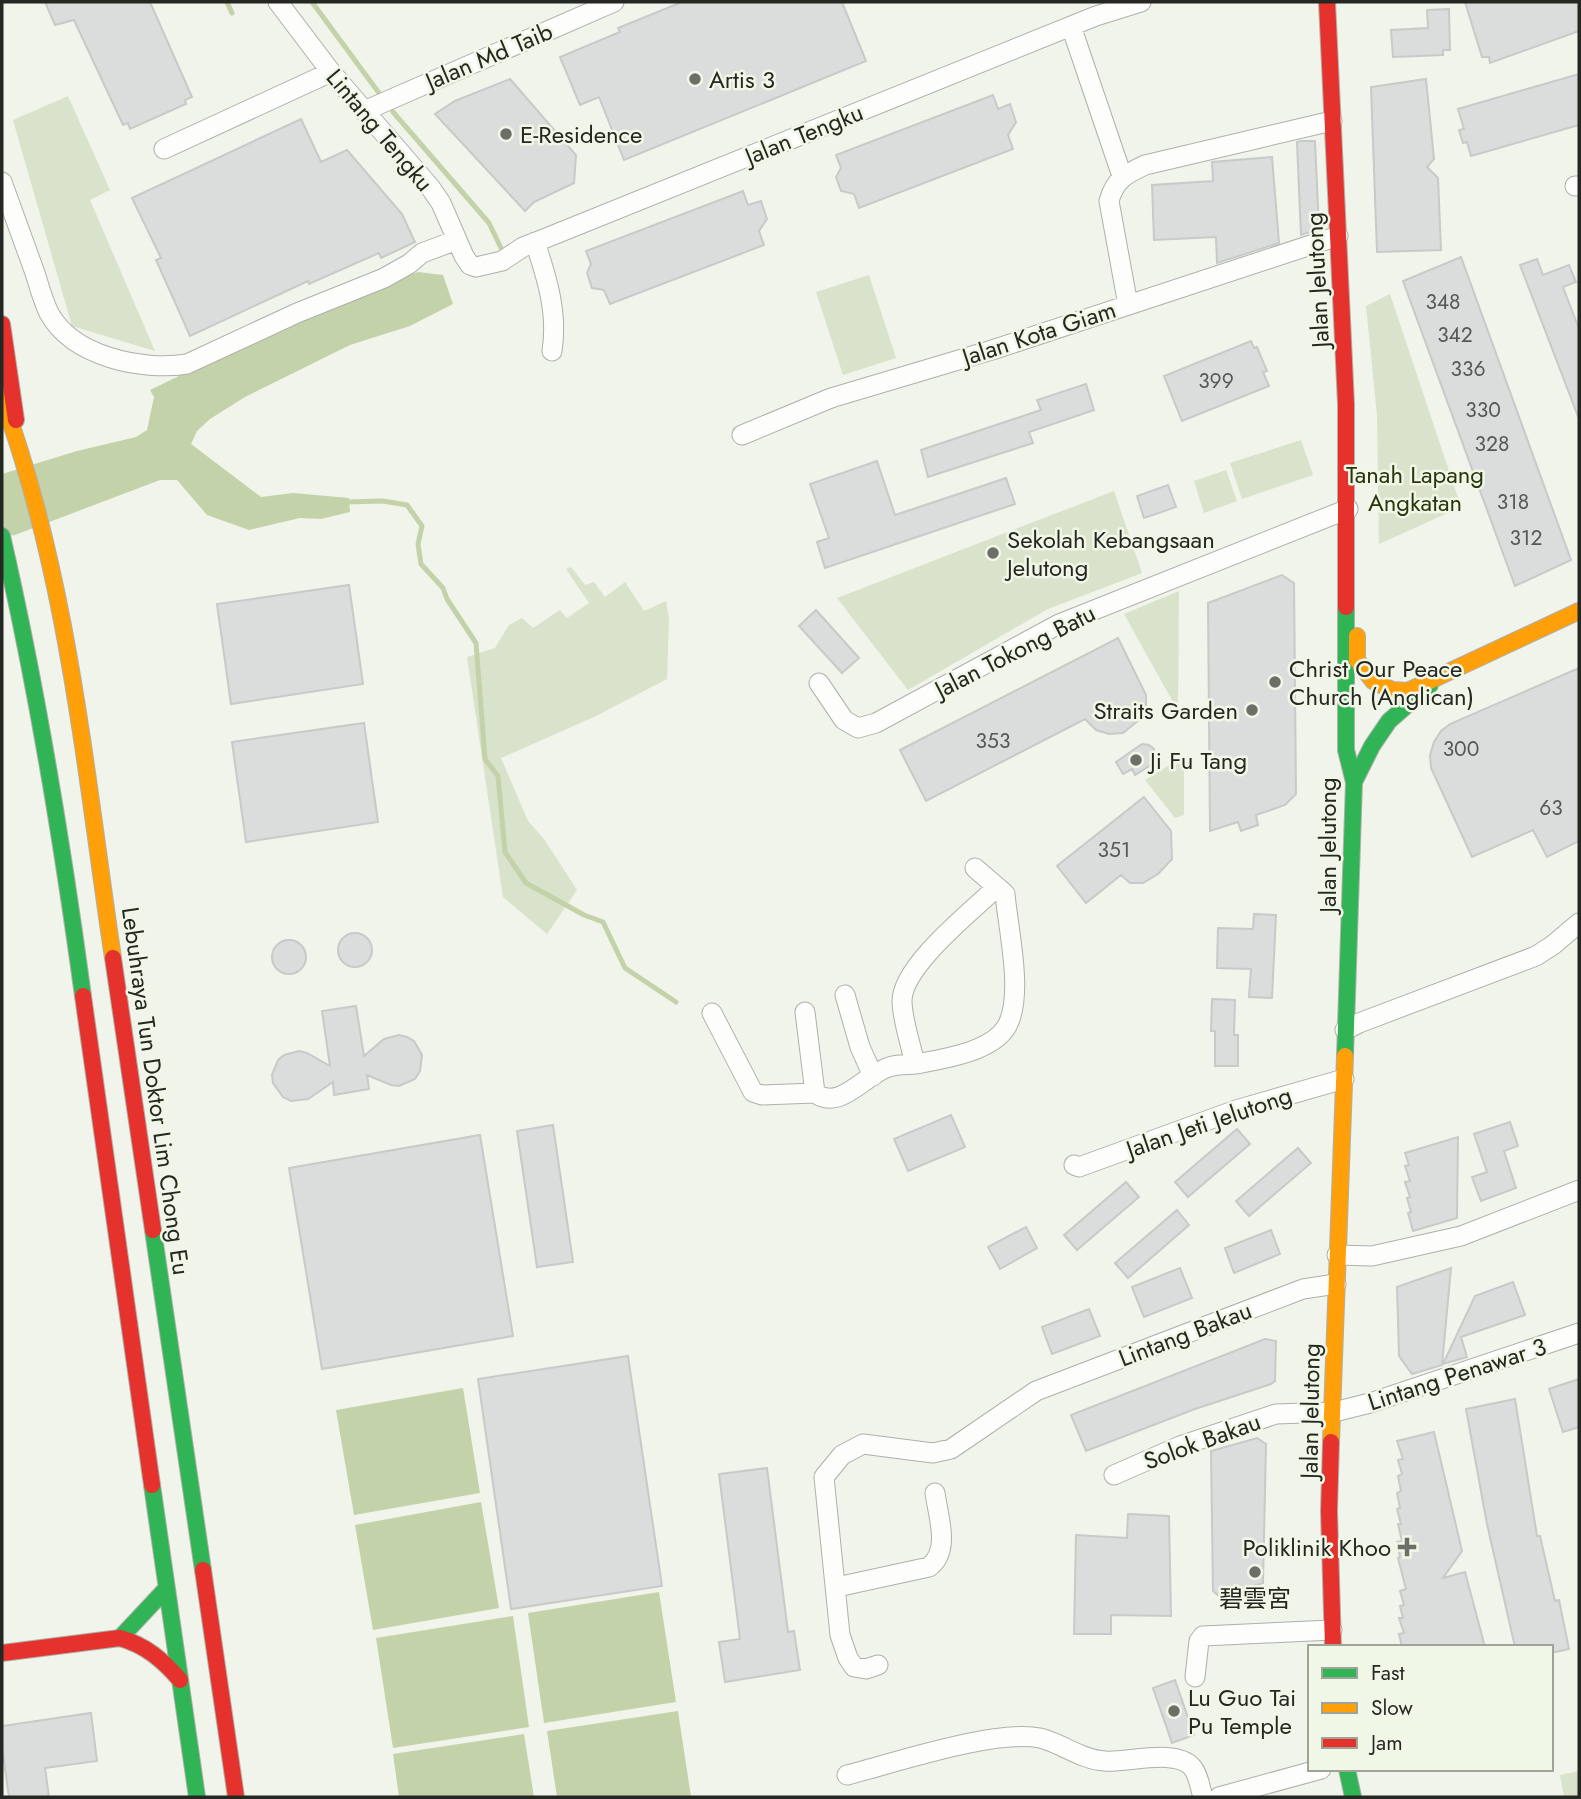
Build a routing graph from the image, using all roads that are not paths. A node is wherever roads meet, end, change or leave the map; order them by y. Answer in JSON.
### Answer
{"nodes":[{"id":1,"x":278,"y":2,"type":"edge"},
{"id":2,"x":614,"y":2,"type":"edge"},
{"id":3,"x":1141,"y":2,"type":"edge"},
{"id":4,"x":1326,"y":2,"type":"edge"},
{"id":5,"x":1096,"y":9,"type":"edge"},
{"id":6,"x":1071,"y":26,"type":"junction"},
{"id":7,"x":331,"y":72,"type":"junction"},
{"id":8,"x":364,"y":111,"type":"junction"},
{"id":9,"x":1332,"y":121,"type":"junction"},
{"id":10,"x":164,"y":149,"type":"dead end"},
{"id":11,"x":1122,"y":176,"type":"junction"},
{"id":12,"x":2,"y":182,"type":"edge"},
{"id":13,"x":1338,"y":236,"type":"junction"},
{"id":14,"x":457,"y":240,"type":"junction"},
{"id":15,"x":535,"y":242,"type":"junction"},
{"id":16,"x":470,"y":265,"type":"joint"},
{"id":17,"x":1128,"y":304,"type":"junction"},
{"id":18,"x":2,"y":324,"type":"edge"},
{"id":19,"x":552,"y":351,"type":"dead end"},
{"id":20,"x":1345,"y":380,"type":"junction"},
{"id":21,"x":2,"y":398,"type":"edge"},
{"id":22,"x":742,"y":435,"type":"dead end"},
{"id":23,"x":19,"y":444,"type":"junction"},
{"id":24,"x":1348,"y":509,"type":"junction"},
{"id":25,"x":2,"y":536,"type":"edge"},
{"id":26,"x":1579,"y":611,"type":"edge"},
{"id":27,"x":1436,"y":680,"type":"junction"},
{"id":28,"x":819,"y":683,"type":"dead end"},
{"id":29,"x":1354,"y":782,"type":"junction"},
{"id":30,"x":975,"y":868,"type":"dead end"},
{"id":31,"x":997,"y":887,"type":"junction"},
{"id":32,"x":1579,"y":923,"type":"edge"},
{"id":33,"x":845,"y":995,"type":"dead end"},
{"id":34,"x":806,"y":1012,"type":"dead end"},
{"id":35,"x":712,"y":1013,"type":"dead end"},
{"id":36,"x":1345,"y":1030,"type":"junction"},
{"id":37,"x":915,"y":1064,"type":"junction"},
{"id":38,"x":873,"y":1076,"type":"junction"},
{"id":39,"x":1344,"y":1079,"type":"junction"},
{"id":40,"x":815,"y":1093,"type":"junction"},
{"id":41,"x":1074,"y":1165,"type":"dead end"},
{"id":42,"x":1579,"y":1190,"type":"edge"},
{"id":43,"x":1337,"y":1255,"type":"junction"},
{"id":44,"x":1336,"y":1284,"type":"junction"},
{"id":45,"x":1579,"y":1333,"type":"edge"},
{"id":46,"x":1334,"y":1412,"type":"junction"},
{"id":47,"x":1114,"y":1475,"type":"dead end"},
{"id":48,"x":935,"y":1493,"type":"dead end"},
{"id":49,"x":837,"y":1587,"type":"junction"},
{"id":50,"x":165,"y":1590,"type":"junction"},
{"id":51,"x":120,"y":1638,"type":"junction"},
{"id":52,"x":1333,"y":1639,"type":"edge"},
{"id":53,"x":2,"y":1653,"type":"edge"},
{"id":54,"x":878,"y":1665,"type":"dead end"},
{"id":55,"x":1195,"y":1677,"type":"dead end"},
{"id":56,"x":180,"y":1680,"type":"junction"},
{"id":57,"x":1314,"y":1771,"type":"edge"},
{"id":58,"x":1347,"y":1771,"type":"edge"},
{"id":59,"x":847,"y":1775,"type":"dead end"},
{"id":60,"x":197,"y":1797,"type":"edge"},
{"id":61,"x":236,"y":1797,"type":"edge"},
{"id":62,"x":1203,"y":1797,"type":"edge"},
{"id":63,"x":1219,"y":1797,"type":"edge"},
{"id":64,"x":1353,"y":1797,"type":"edge"}],
"edges":[{"from":1,"to":7,"type":"street","name":"Lintang Tengku"},
{"from":2,"to":8,"type":"street","name":"Jalan Md Taib"},
{"from":3,"to":5,"type":"street","name":"Jalan Tengku"},
{"from":4,"to":9,"type":"main road","name":"Jalan Jelutong"},
{"from":5,"to":6,"type":"street","name":"Jalan Tengku"},
{"from":6,"to":11,"type":"street"},
{"from":6,"to":15,"type":"street","name":"Jalan Tengku"},
{"from":7,"to":8,"type":"street","name":"Lintang Tengku"},
{"from":7,"to":10,"type":"street"},
{"from":8,"to":14,"type":"street","name":"Lintang Tengku"},
{"from":9,"to":11,"type":"street"},
{"from":9,"to":13,"type":"main road","name":"Jalan Jelutong"},
{"from":11,"to":17,"type":"street"},
{"from":12,"to":14,"type":"street"},
{"from":13,"to":17,"type":"street","name":"Jalan Kota Giam"},
{"from":13,"to":20,"type":"main road","name":"Jalan Jelutong"},
{"from":14,"to":16,"type":"street","name":"Lintang Tengku"},
{"from":15,"to":16,"type":"street","name":"Jalan Tengku"},
{"from":15,"to":19,"type":"street"},
{"from":17,"to":22,"type":"street","name":"Jalan Kota Giam"},
{"from":18,"to":23,"type":"main road"},
{"from":20,"to":24,"type":"main road","name":"Jalan Jelutong"},
{"from":20,"to":27,"type":"main road"},
{"from":21,"to":23,"type":"main road","name":"Lebuhraya Tun Doktor Lim Chong Eu"},
{"from":23,"to":61,"type":"main road","name":"Lebuhraya Tun Doktor Lim Chong Eu"},
{"from":24,"to":28,"type":"street","name":"Jalan Tokong Batu"},
{"from":24,"to":29,"type":"main road","name":"Jalan Jelutong"},
{"from":25,"to":50,"type":"main road"},
{"from":26,"to":27,"type":"main road"},
{"from":27,"to":29,"type":"main road"},
{"from":29,"to":36,"type":"main road","name":"Jalan Jelutong"},
{"from":30,"to":31,"type":"street"},
{"from":31,"to":37,"type":"street"},
{"from":31,"to":37,"type":"street"},
{"from":32,"to":36,"type":"street"},
{"from":33,"to":38,"type":"street"},
{"from":34,"to":40,"type":"street"},
{"from":35,"to":40,"type":"street"},
{"from":36,"to":39,"type":"main road","name":"Jalan Jelutong"},
{"from":37,"to":38,"type":"street"},
{"from":38,"to":40,"type":"street"},
{"from":39,"to":41,"type":"street","name":"Jalan Jeti Jelutong"},
{"from":39,"to":43,"type":"main road","name":"Jalan Jelutong"},
{"from":42,"to":43,"type":"street"},
{"from":43,"to":44,"type":"main road","name":"Jalan Jelutong"},
{"from":44,"to":46,"type":"main road","name":"Jalan Jelutong"},
{"from":44,"to":49,"type":"street","name":"Lintang Bakau"},
{"from":45,"to":46,"type":"street","name":"Lintang Penawar 3"},
{"from":46,"to":47,"type":"street","name":"Solok Bakau"},
{"from":46,"to":52,"type":"main road","name":"Jalan Jelutong"},
{"from":48,"to":49,"type":"street"},
{"from":49,"to":54,"type":"street","name":"Lintang Bakau"},
{"from":50,"to":51,"type":"main road"},
{"from":50,"to":56,"type":"main road"},
{"from":51,"to":53,"type":"main road"},
{"from":51,"to":56,"type":"main road"},
{"from":52,"to":55,"type":"street"},
{"from":56,"to":60,"type":"main road"},
{"from":57,"to":63,"type":"street"},
{"from":58,"to":64,"type":"main road"},
{"from":59,"to":62,"type":"street"}]}
